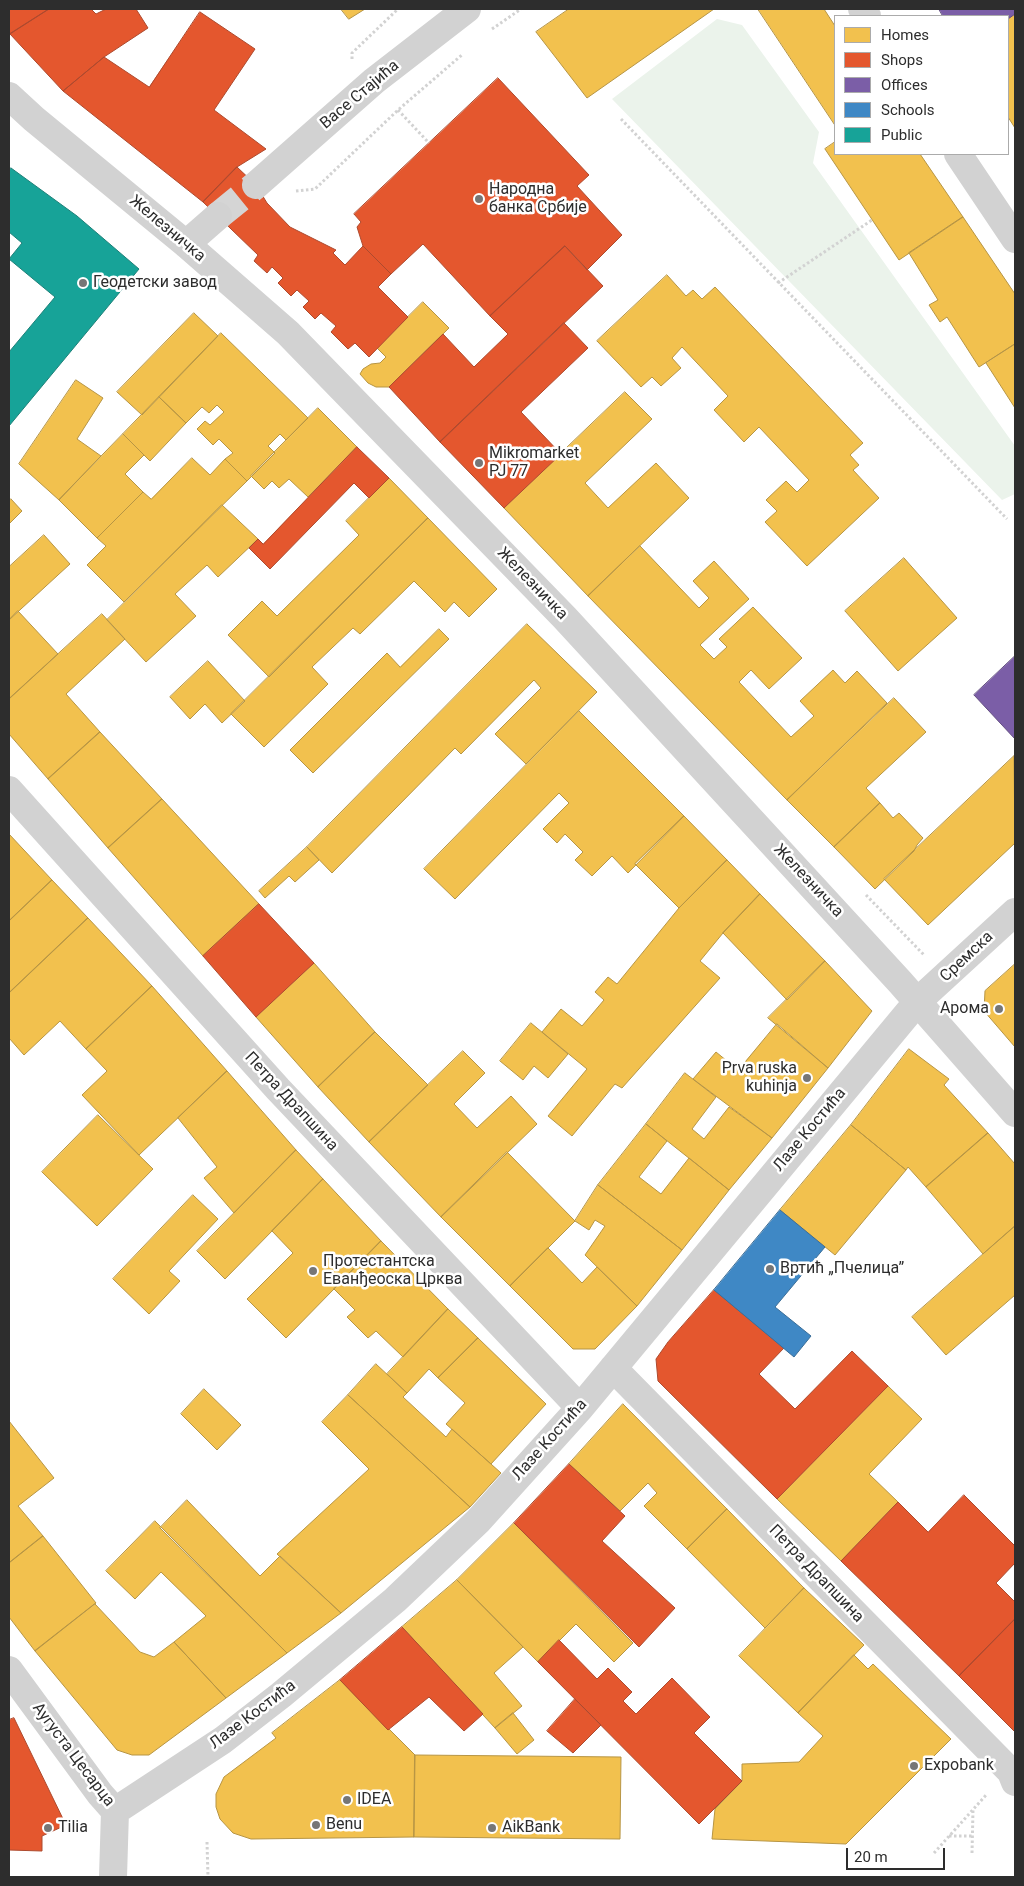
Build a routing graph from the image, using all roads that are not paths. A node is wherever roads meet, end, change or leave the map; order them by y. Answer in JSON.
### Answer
{"nodes":[{"id":1,"x":467,"y":9,"type":"edge"},
{"id":2,"x":9,"y":96,"type":"edge"},
{"id":3,"x":959,"y":155,"type":"edge"},
{"id":4,"x":256,"y":185,"type":"tunnel mouth"},
{"id":5,"x":218,"y":216,"type":"tunnel mouth"},
{"id":6,"x":1015,"y":239,"type":"edge"},
{"id":7,"x":186,"y":244,"type":"junction"},
{"id":8,"x":9,"y":790,"type":"edge"},
{"id":9,"x":1015,"y":912,"type":"edge"},
{"id":10,"x":918,"y":1001,"type":"junction"},
{"id":11,"x":1015,"y":1113,"type":"edge"},
{"id":12,"x":613,"y":1368,"type":"junction"},
{"id":13,"x":580,"y":1408,"type":"junction"},
{"id":14,"x":9,"y":1670,"type":"edge"},
{"id":15,"x":1003,"y":1786,"type":"edge"},
{"id":16,"x":115,"y":1811,"type":"junction"},
{"id":17,"x":113,"y":1877,"type":"edge"}],
"edges":[{"from":1,"to":4,"type":"street","name":"Васе Стајића"},
{"from":2,"to":7,"type":"street","name":"Железничка"},
{"from":3,"to":6,"type":"street"},
{"from":5,"to":7,"type":"street"},
{"from":7,"to":10,"type":"street","name":"Железничка"},
{"from":8,"to":13,"type":"street","name":"Петра Драпшина"},
{"from":9,"to":10,"type":"street","name":"Сремска"},
{"from":10,"to":11,"type":"street","name":"Железничка"},
{"from":10,"to":12,"type":"street","name":"Лазе Костића"},
{"from":12,"to":13,"type":"street","name":"Лазе Костића"},
{"from":12,"to":15,"type":"street","name":"Петра Драпшина"},
{"from":13,"to":16,"type":"street","name":"Лазе Костића"},
{"from":14,"to":16,"type":"street","name":"Аугуста Цесарца"},
{"from":16,"to":17,"type":"street","name":"Аугуста Цесарца"}]}
